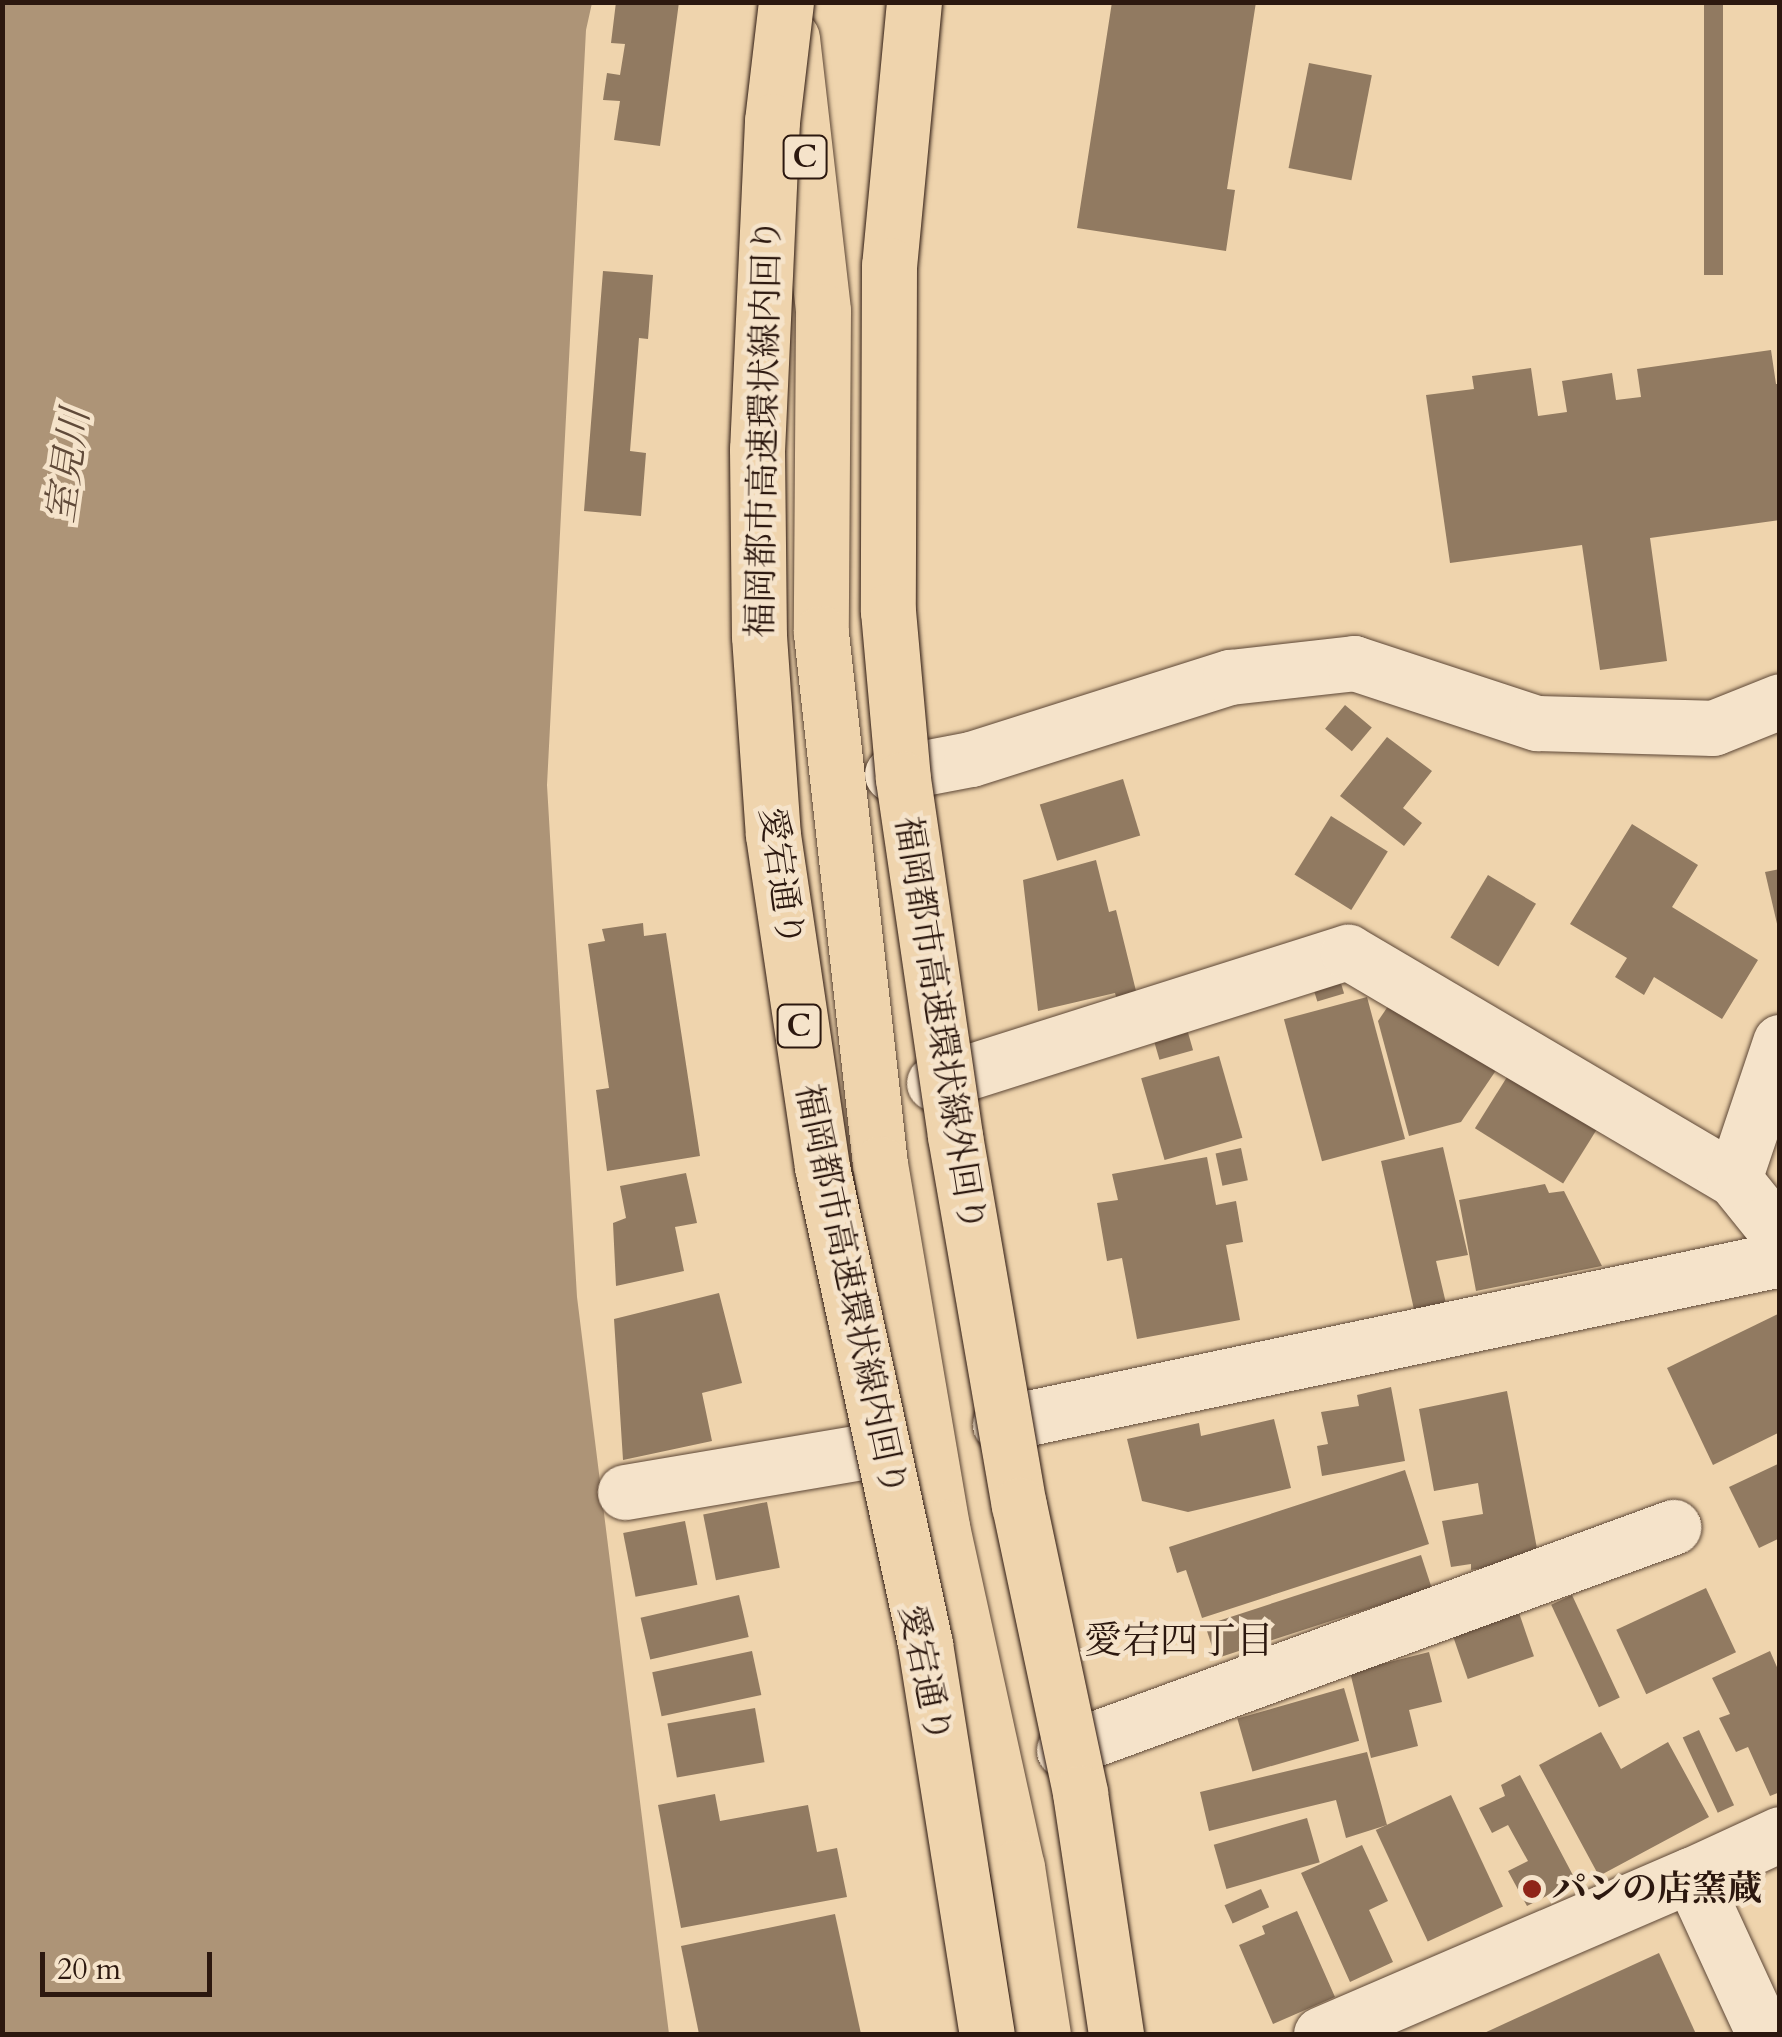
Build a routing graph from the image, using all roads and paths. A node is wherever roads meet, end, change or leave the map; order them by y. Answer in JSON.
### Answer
{"nodes":[{"id":1,"x":911,"y":2,"type":"edge"},
{"id":2,"x":788,"y":3,"type":"edge"},
{"id":3,"x":1780,"y":701,"type":"edge"},
{"id":4,"x":892,"y":774,"type":"junction"},
{"id":5,"x":1780,"y":1042,"type":"edge"},
{"id":6,"x":934,"y":1082,"type":"junction"},
{"id":7,"x":1734,"y":1179,"type":"junction"},
{"id":8,"x":1780,"y":1236,"type":"edge"},
{"id":9,"x":1780,"y":1258,"type":"edge"},
{"id":10,"x":1000,"y":1424,"type":"junction"},
{"id":11,"x":880,"y":1449,"type":"junction"},
{"id":12,"x":625,"y":1492,"type":"dead end"},
{"id":13,"x":1674,"y":1528,"type":"dead end"},
{"id":14,"x":1064,"y":1750,"type":"junction"},
{"id":15,"x":1780,"y":1834,"type":"edge"},
{"id":16,"x":1691,"y":1875,"type":"junction"},
{"id":17,"x":990,"y":2034,"type":"edge"},
{"id":18,"x":1043,"y":2034,"type":"edge"},
{"id":19,"x":1115,"y":2034,"type":"edge"},
{"id":20,"x":1320,"y":2034,"type":"edge"},
{"id":21,"x":1764,"y":2034,"type":"edge"}],
"edges":[{"from":1,"to":4,"type":"street"},
{"from":1,"to":19,"type":"highway","name":"福岡都市高速環状線外回り","bridge":true},
{"from":2,"to":11,"type":"street","name":"愛宕通り"},
{"from":2,"to":17,"type":"highway","name":"福岡都市高速環状線内回り","number":"C","bridge":true},
{"from":2,"to":18,"type":"highway","number":"C"},
{"from":3,"to":4,"type":"street"},
{"from":4,"to":6,"type":"street"},
{"from":5,"to":7,"type":"street"},
{"from":6,"to":7,"type":"street"},
{"from":6,"to":10,"type":"street"},
{"from":7,"to":8,"type":"street"},
{"from":9,"to":10,"type":"street"},
{"from":10,"to":14,"type":"street"},
{"from":11,"to":12,"type":"street"},
{"from":11,"to":17,"type":"street","name":"愛宕通り"},
{"from":13,"to":14,"type":"street"},
{"from":14,"to":19,"type":"street"},
{"from":15,"to":16,"type":"street"},
{"from":16,"to":20,"type":"street"},
{"from":16,"to":21,"type":"street"}]}
